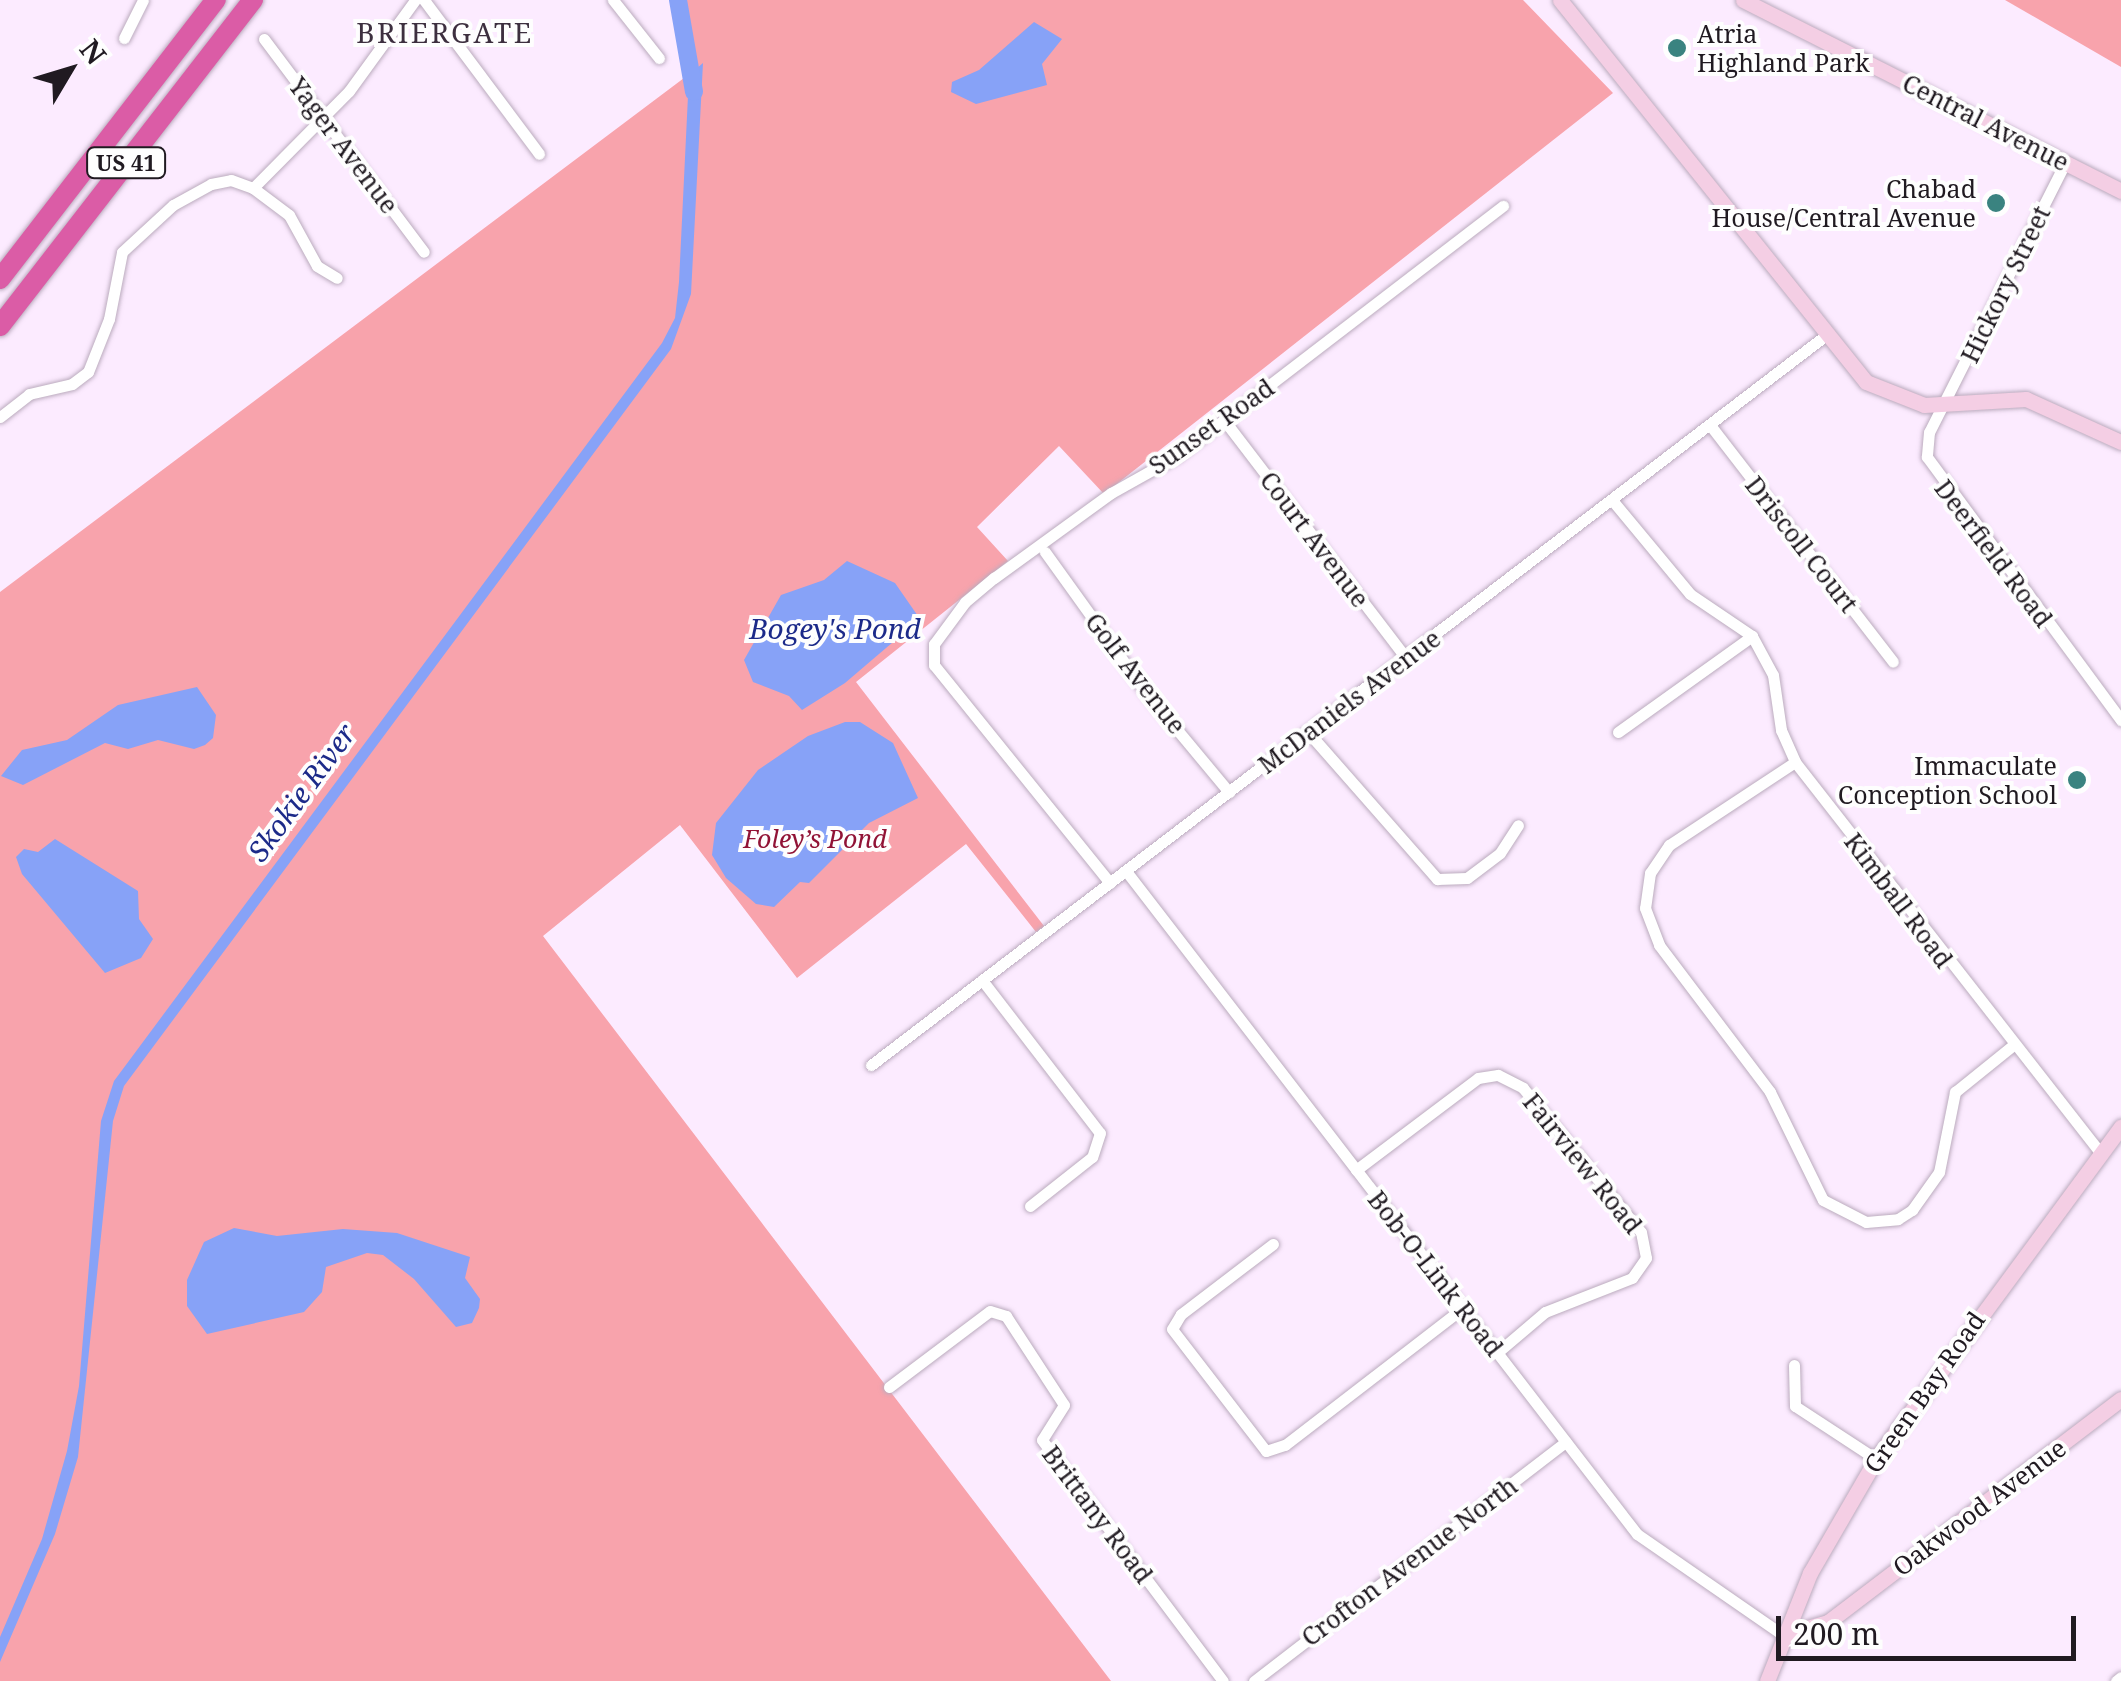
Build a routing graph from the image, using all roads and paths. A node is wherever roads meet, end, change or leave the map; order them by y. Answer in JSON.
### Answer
{"nodes":[{"id":1,"x":143,"y":0,"type":"edge"},
{"id":2,"x":216,"y":0,"type":"edge"},
{"id":3,"x":253,"y":0,"type":"edge"},
{"id":4,"x":415,"y":0,"type":"edge"},
{"id":5,"x":424,"y":0,"type":"edge"},
{"id":6,"x":614,"y":0,"type":"edge"},
{"id":7,"x":1560,"y":0,"type":"edge"},
{"id":8,"x":1754,"y":2,"type":"edge"},
{"id":9,"x":124,"y":38,"type":"dead end"},
{"id":10,"x":264,"y":39,"type":"dead end"},
{"id":11,"x":660,"y":58,"type":"dead end"},
{"id":12,"x":325,"y":118,"type":"junction"},
{"id":13,"x":540,"y":154,"type":"dead end"},
{"id":14,"x":2065,"y":162,"type":"junction"},
{"id":15,"x":254,"y":188,"type":"junction"},
{"id":16,"x":2121,"y":191,"type":"edge"},
{"id":17,"x":1503,"y":206,"type":"dead end"},
{"id":18,"x":424,"y":252,"type":"dead end"},
{"id":19,"x":337,"y":278,"type":"dead end"},
{"id":20,"x":0,"y":279,"type":"edge"},
{"id":21,"x":0,"y":326,"type":"edge"},
{"id":22,"x":1826,"y":335,"type":"junction"},
{"id":23,"x":1945,"y":404,"type":"junction"},
{"id":24,"x":0,"y":418,"type":"edge"},
{"id":25,"x":1224,"y":420,"type":"junction"},
{"id":26,"x":1710,"y":425,"type":"junction"},
{"id":27,"x":2121,"y":442,"type":"edge"},
{"id":28,"x":1612,"y":500,"type":"junction"},
{"id":29,"x":1046,"y":552,"type":"dead end"},
{"id":30,"x":1752,"y":636,"type":"junction"},
{"id":31,"x":1406,"y":658,"type":"junction"},
{"id":32,"x":1893,"y":662,"type":"dead end"},
{"id":33,"x":2121,"y":720,"type":"edge"},
{"id":34,"x":1308,"y":732,"type":"junction"},
{"id":35,"x":1618,"y":732,"type":"dead end"},
{"id":36,"x":1796,"y":762,"type":"junction"},
{"id":37,"x":1230,"y":792,"type":"junction"},
{"id":38,"x":1518,"y":825,"type":"dead end"},
{"id":39,"x":1126,"y":871,"type":"junction"},
{"id":40,"x":1110,"y":883,"type":"junction"},
{"id":41,"x":982,"y":980,"type":"junction"},
{"id":42,"x":2012,"y":1046,"type":"junction"},
{"id":43,"x":871,"y":1066,"type":"dead end"},
{"id":44,"x":2121,"y":1127,"type":"edge"},
{"id":45,"x":2101,"y":1154,"type":"junction"},
{"id":46,"x":1356,"y":1170,"type":"junction"},
{"id":47,"x":1030,"y":1206,"type":"dead end"},
{"id":48,"x":1273,"y":1244,"type":"dead end"},
{"id":49,"x":1463,"y":1308,"type":"junction"},
{"id":50,"x":1498,"y":1352,"type":"junction"},
{"id":51,"x":1794,"y":1364,"type":"dead end"},
{"id":52,"x":889,"y":1387,"type":"dead end"},
{"id":53,"x":2121,"y":1400,"type":"edge"},
{"id":54,"x":1566,"y":1442,"type":"junction"},
{"id":55,"x":1876,"y":1459,"type":"junction"},
{"id":56,"x":1782,"y":1635,"type":"junction"},
{"id":57,"x":1223,"y":1681,"type":"edge"},
{"id":58,"x":1254,"y":1681,"type":"edge"},
{"id":59,"x":1767,"y":1681,"type":"edge"}],
"edges":[{"from":1,"to":9,"type":"street"},
{"from":2,"to":20,"type":"highway","number":"US 41"},
{"from":3,"to":21,"type":"highway","number":"US 41"},
{"from":4,"to":12,"type":"street"},
{"from":5,"to":13,"type":"street"},
{"from":6,"to":11,"type":"street"},
{"from":7,"to":22,"type":"street"},
{"from":8,"to":14,"type":"street","name":"Central Avenue"},
{"from":10,"to":12,"type":"street","name":"Yager Avenue"},
{"from":12,"to":15,"type":"street"},
{"from":12,"to":18,"type":"street","name":"Yager Avenue"},
{"from":14,"to":16,"type":"street","name":"Central Avenue"},
{"from":14,"to":23,"type":"street","name":"Hickory Street"},
{"from":15,"to":19,"type":"street"},
{"from":15,"to":24,"type":"street"},
{"from":17,"to":25,"type":"street","name":"Sunset Road"},
{"from":22,"to":23,"type":"street"},
{"from":22,"to":26,"type":"street","name":"McDaniels Avenue"},
{"from":23,"to":27,"type":"street"},
{"from":23,"to":33,"type":"street","name":"Deerfield Road"},
{"from":25,"to":31,"type":"street","name":"Court Avenue"},
{"from":25,"to":40,"type":"street","name":"Sunset Road"},
{"from":26,"to":28,"type":"street","name":"McDaniels Avenue"},
{"from":26,"to":32,"type":"street","name":"Driscoll Court"},
{"from":28,"to":30,"type":"street","name":"Kimball Road"},
{"from":28,"to":31,"type":"street","name":"McDaniels Avenue"},
{"from":29,"to":37,"type":"street","name":"Golf Avenue"},
{"from":30,"to":35,"type":"street"},
{"from":30,"to":36,"type":"street","name":"Kimball Road"},
{"from":31,"to":34,"type":"street","name":"McDaniels Avenue"},
{"from":34,"to":37,"type":"street","name":"McDaniels Avenue"},
{"from":34,"to":38,"type":"street"},
{"from":36,"to":42,"type":"street","name":"Kimball Road"},
{"from":36,"to":42,"type":"street"},
{"from":37,"to":39,"type":"street","name":"McDaniels Avenue"},
{"from":39,"to":40,"type":"street","name":"McDaniels Avenue"},
{"from":39,"to":46,"type":"street","name":"Bob-O-Link Road"},
{"from":40,"to":41,"type":"street","name":"McDaniels Avenue"},
{"from":41,"to":43,"type":"street","name":"McDaniels Avenue"},
{"from":41,"to":47,"type":"street"},
{"from":42,"to":45,"type":"street","name":"Kimball Road"},
{"from":44,"to":45,"type":"street","name":"Green Bay Road"},
{"from":45,"to":55,"type":"street","name":"Green Bay Road"},
{"from":46,"to":49,"type":"street","name":"Bob-O-Link Road"},
{"from":46,"to":50,"type":"street","name":"Fairview Road"},
{"from":48,"to":49,"type":"street"},
{"from":49,"to":50,"type":"street","name":"Bob-O-Link Road"},
{"from":50,"to":54,"type":"street","name":"Bob-O-Link Road"},
{"from":51,"to":55,"type":"street"},
{"from":52,"to":57,"type":"street","name":"Brittany Road"},
{"from":53,"to":56,"type":"street","name":"Oakwood Avenue"},
{"from":54,"to":56,"type":"street","name":"Bob-O-Link Road"},
{"from":54,"to":58,"type":"street","name":"Crofton Avenue North"},
{"from":55,"to":56,"type":"street","name":"Green Bay Road"},
{"from":56,"to":59,"type":"street","name":"Green Bay Road"}]}
